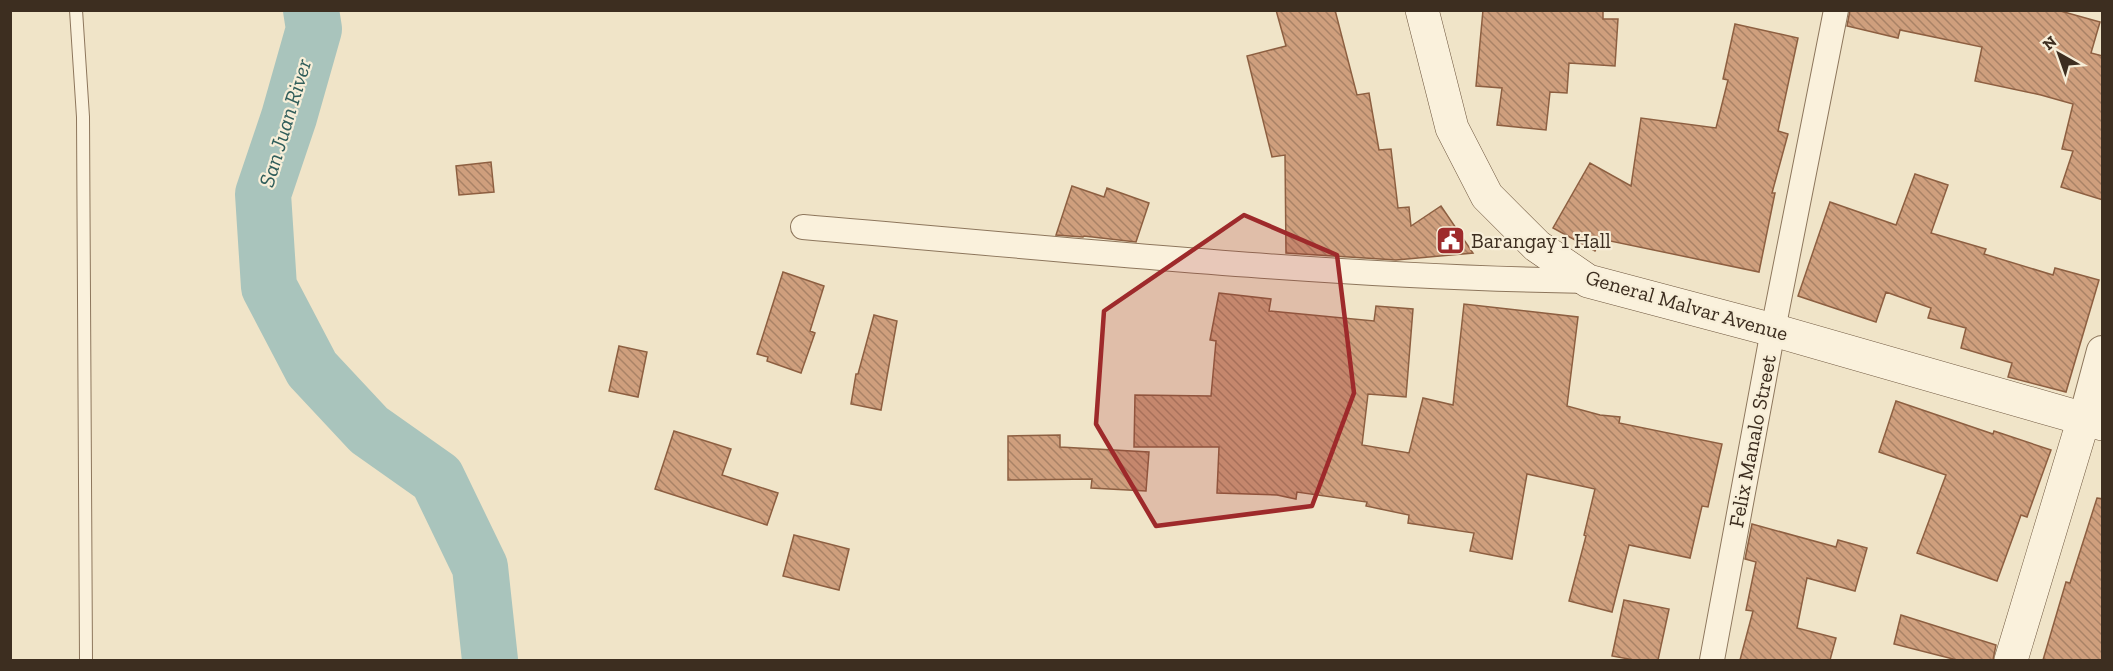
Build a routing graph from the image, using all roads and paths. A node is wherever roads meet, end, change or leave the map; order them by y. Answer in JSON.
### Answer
{"nodes":[{"id":1,"x":76,"y":10,"type":"edge"},
{"id":2,"x":1422,"y":10,"type":"edge"},
{"id":3,"x":1836,"y":10,"type":"edge"},
{"id":4,"x":803,"y":227,"type":"dead end"},
{"id":5,"x":1588,"y":280,"type":"junction"},
{"id":6,"x":1773,"y":330,"type":"junction"},
{"id":7,"x":2103,"y":351,"type":"edge"},
{"id":8,"x":2093,"y":421,"type":"edge"},
{"id":9,"x":86,"y":660,"type":"edge"},
{"id":10,"x":1712,"y":660,"type":"edge"},
{"id":11,"x":2011,"y":660,"type":"edge"}],
"edges":[{"from":1,"to":9,"type":"lane"},
{"from":2,"to":5,"type":"main road","name":"General Malvar Avenue"},
{"from":3,"to":6,"type":"street","name":"Felix Manalo Street"},
{"from":4,"to":5,"type":"street"},
{"from":5,"to":6,"type":"main road","name":"General Malvar Avenue"},
{"from":6,"to":8,"type":"main road","name":"General Malvar Avenue"},
{"from":6,"to":10,"type":"street","name":"Felix Manalo Street"},
{"from":7,"to":8,"type":"street"},
{"from":8,"to":11,"type":"main road"}]}
